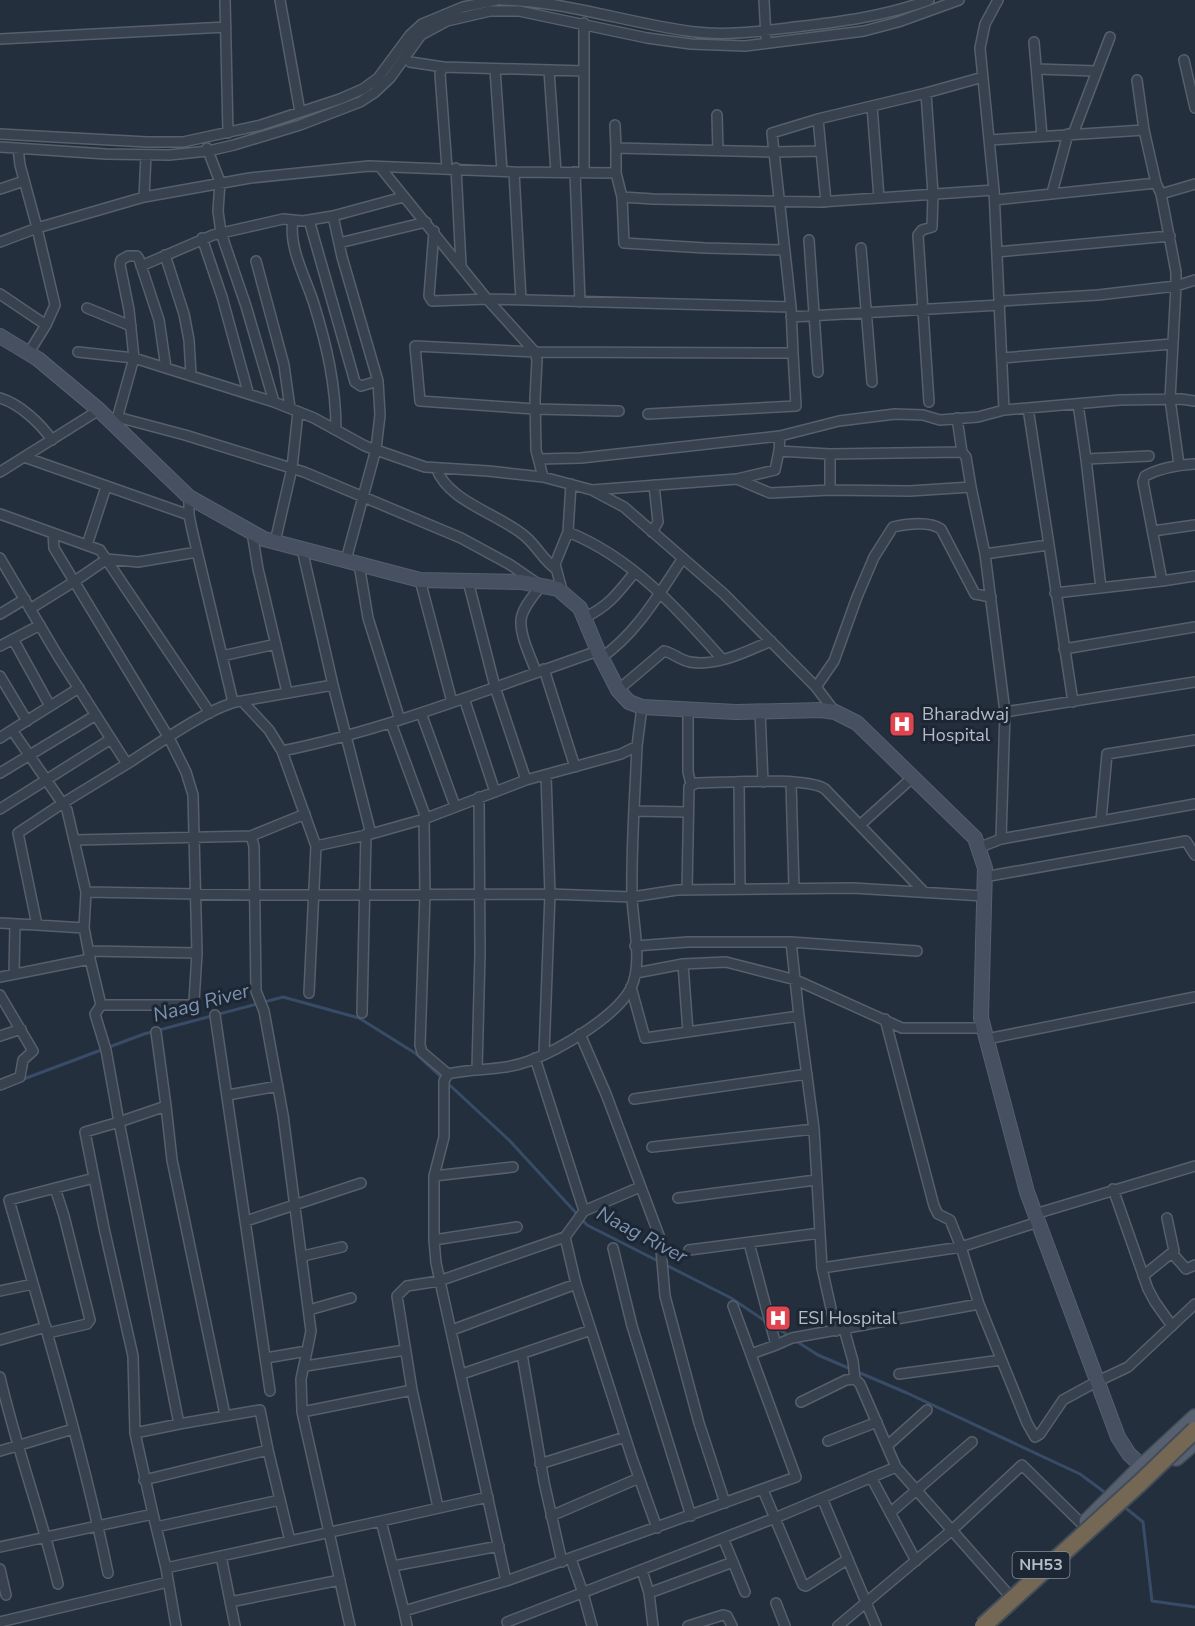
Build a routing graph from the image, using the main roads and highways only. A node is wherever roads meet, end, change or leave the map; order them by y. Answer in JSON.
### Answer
{"nodes":[{"id":1,"x":1195,"y":1418,"type":"edge"},
{"id":2,"x":1195,"y":1430,"type":"edge"},
{"id":3,"x":1195,"y":1442,"type":"edge"},
{"id":4,"x":1124,"y":1496,"type":"junction"},
{"id":5,"x":1111,"y":1508,"type":"junction"},
{"id":6,"x":974,"y":1626,"type":"edge"},
{"id":7,"x":983,"y":1626,"type":"edge"},
{"id":8,"x":992,"y":1626,"type":"edge"}],
"edges":[{"from":1,"to":4,"type":"main road","number":"NH53"},
{"from":2,"to":7,"type":"highway","bridge":true},
{"from":3,"to":4,"type":"main road","number":"NH53"},
{"from":4,"to":5,"type":"main road","number":"NH53"},
{"from":5,"to":6,"type":"main road","number":"NH53"},
{"from":5,"to":8,"type":"main road","number":"NH53"}]}
